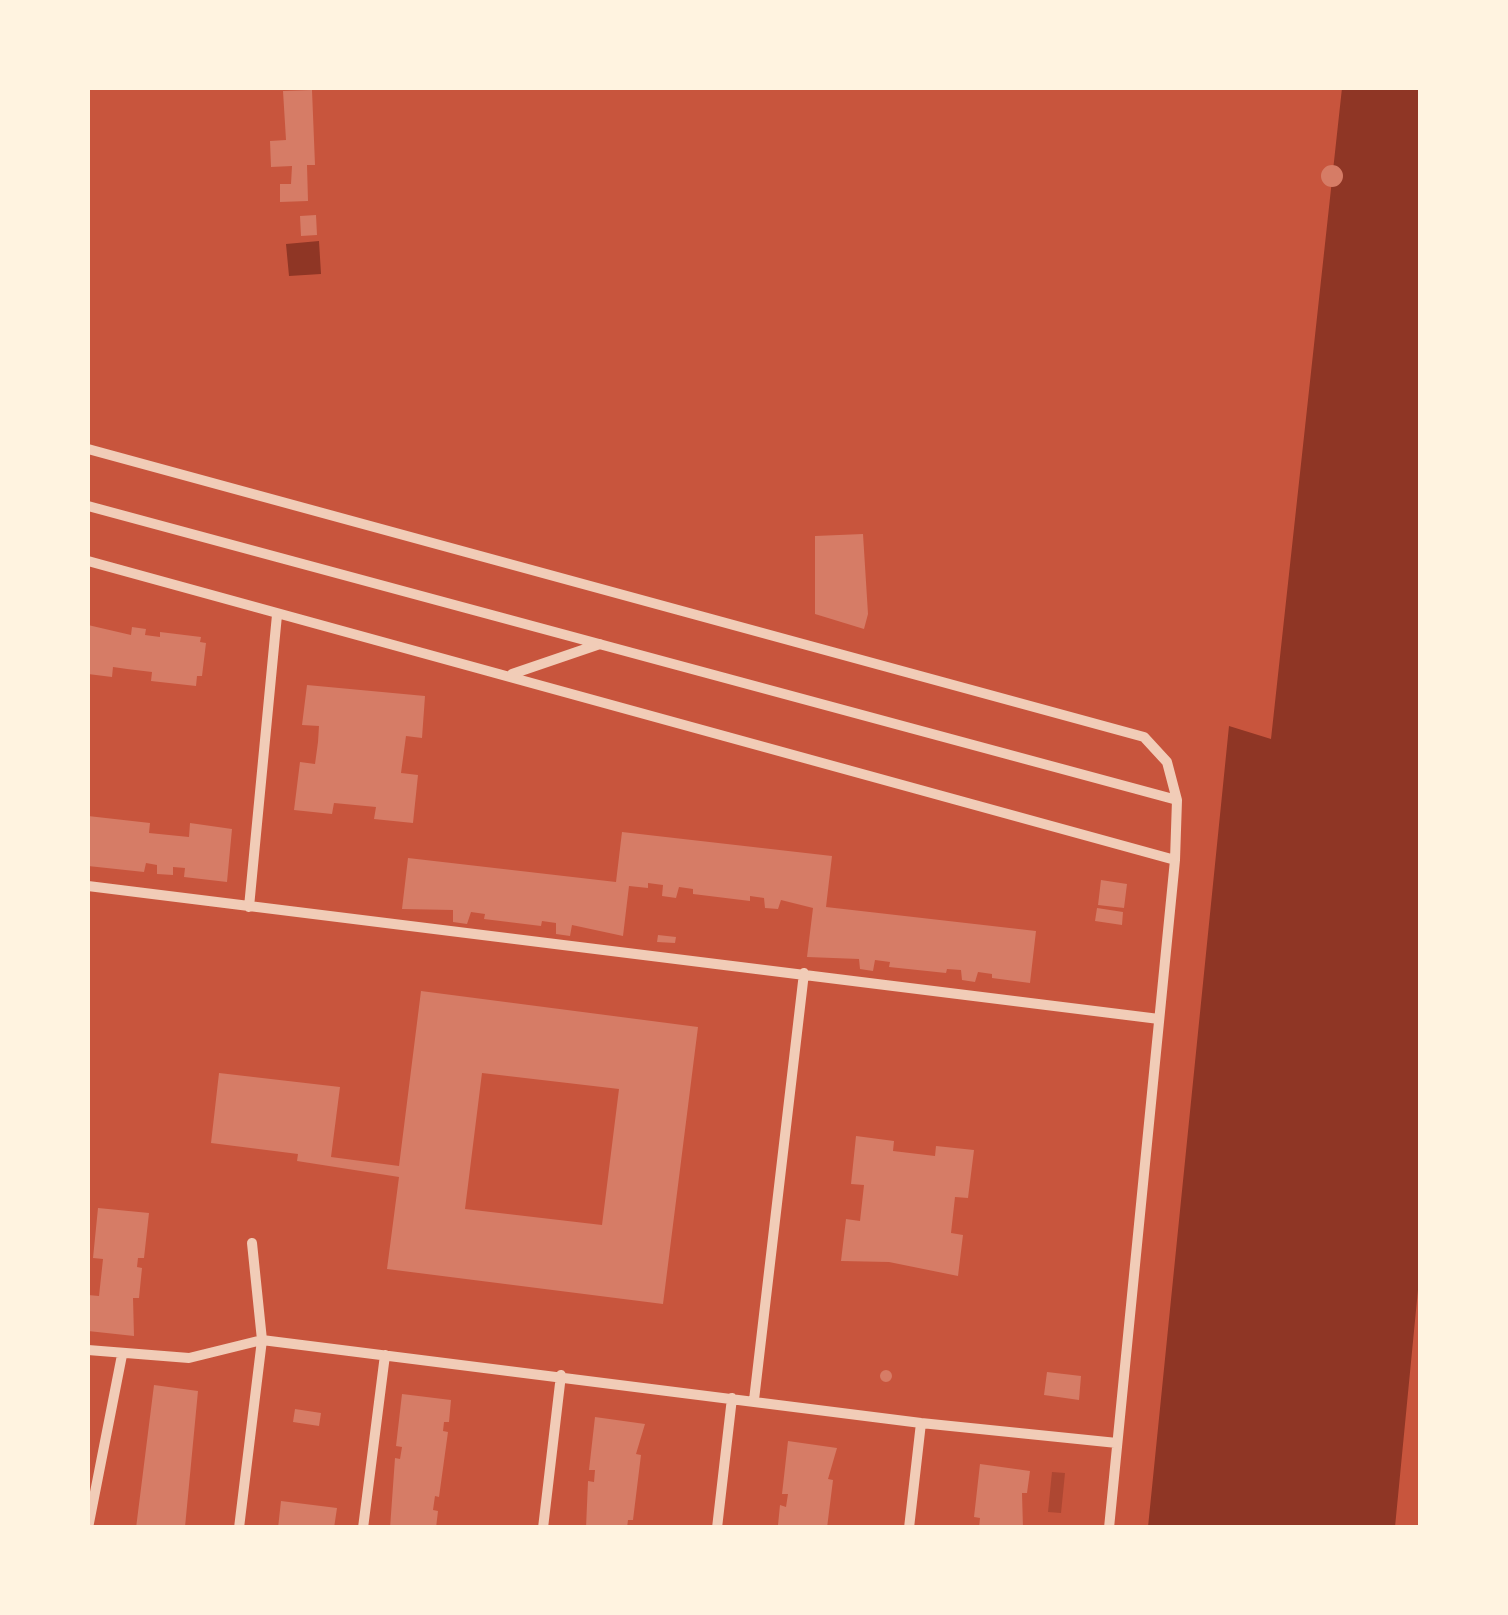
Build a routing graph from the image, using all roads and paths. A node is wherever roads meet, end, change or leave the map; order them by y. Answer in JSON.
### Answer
{"nodes":[{"id":1,"x":88,"y":449,"type":"edge"},
{"id":2,"x":88,"y":506,"type":"edge"},
{"id":3,"x":88,"y":561,"type":"edge"},
{"id":4,"x":277,"y":615,"type":"junction"},
{"id":5,"x":602,"y":644,"type":"junction"},
{"id":6,"x":511,"y":674,"type":"junction"},
{"id":7,"x":1177,"y":800,"type":"junction"},
{"id":8,"x":1175,"y":860,"type":"junction"},
{"id":9,"x":88,"y":886,"type":"edge"},
{"id":10,"x":249,"y":907,"type":"junction"},
{"id":11,"x":804,"y":972,"type":"junction"},
{"id":12,"x":1159,"y":1019,"type":"junction"},
{"id":13,"x":252,"y":1244,"type":"dead end"},
{"id":14,"x":262,"y":1340,"type":"junction"},
{"id":15,"x":88,"y":1350,"type":"edge"},
{"id":16,"x":385,"y":1354,"type":"junction"},
{"id":17,"x":122,"y":1355,"type":"junction"},
{"id":18,"x":562,"y":1375,"type":"junction"},
{"id":19,"x":732,"y":1398,"type":"junction"},
{"id":20,"x":754,"y":1400,"type":"junction"},
{"id":21,"x":921,"y":1423,"type":"junction"},
{"id":22,"x":1117,"y":1443,"type":"junction"},
{"id":23,"x":88,"y":1528,"type":"edge"},
{"id":24,"x":240,"y":1528,"type":"edge"},
{"id":25,"x":363,"y":1528,"type":"edge"},
{"id":26,"x":543,"y":1528,"type":"edge"},
{"id":27,"x":717,"y":1528,"type":"edge"},
{"id":28,"x":909,"y":1528,"type":"edge"},
{"id":29,"x":1109,"y":1528,"type":"edge"}],
"edges":[{"from":1,"to":7,"type":"street"},
{"from":2,"to":5,"type":"street"},
{"from":3,"to":4,"type":"street"},
{"from":4,"to":6,"type":"street"},
{"from":4,"to":10,"type":"street"},
{"from":5,"to":6,"type":"street"},
{"from":5,"to":7,"type":"street"},
{"from":6,"to":8,"type":"street"},
{"from":7,"to":8,"type":"street"},
{"from":8,"to":12,"type":"street"},
{"from":9,"to":10,"type":"street"},
{"from":10,"to":11,"type":"street"},
{"from":11,"to":12,"type":"street"},
{"from":11,"to":20,"type":"street"},
{"from":12,"to":22,"type":"street"},
{"from":13,"to":14,"type":"street"},
{"from":14,"to":16,"type":"street"},
{"from":14,"to":17,"type":"street"},
{"from":14,"to":24,"type":"street"},
{"from":15,"to":17,"type":"street"},
{"from":16,"to":18,"type":"street"},
{"from":16,"to":25,"type":"street"},
{"from":17,"to":23,"type":"street"},
{"from":18,"to":19,"type":"street"},
{"from":18,"to":26,"type":"street"},
{"from":19,"to":20,"type":"street"},
{"from":19,"to":27,"type":"street"},
{"from":20,"to":21,"type":"street"},
{"from":21,"to":22,"type":"street"},
{"from":21,"to":28,"type":"street"},
{"from":22,"to":29,"type":"street"}]}
